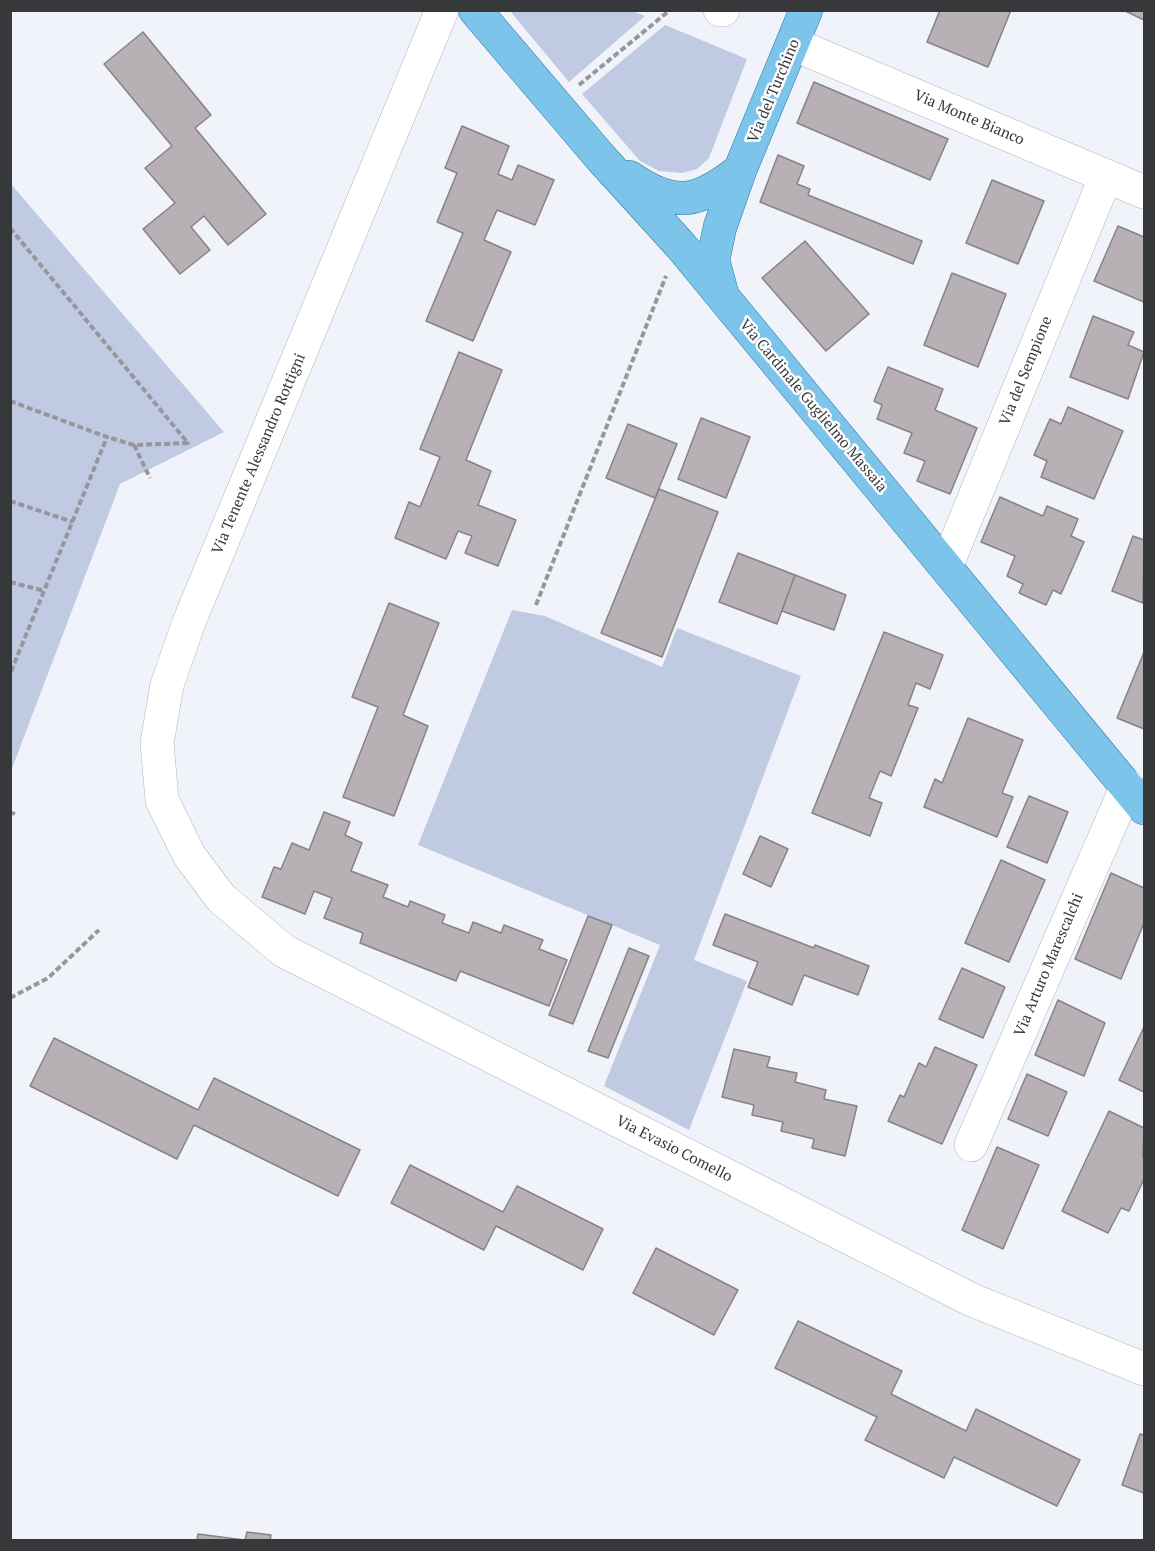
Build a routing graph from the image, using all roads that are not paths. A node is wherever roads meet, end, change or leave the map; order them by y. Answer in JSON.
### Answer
{"nodes":[{"id":1,"x":442,"y":10,"type":"edge"},
{"id":2,"x":475,"y":10,"type":"edge"},
{"id":3,"x":806,"y":10,"type":"edge"},
{"id":4,"x":793,"y":44,"type":"junction"},
{"id":5,"x":601,"y":158,"type":"junction"},
{"id":6,"x":740,"y":170,"type":"junction"},
{"id":7,"x":1106,"y":176,"type":"junction"},
{"id":8,"x":1144,"y":192,"type":"edge"},
{"id":9,"x":722,"y":296,"type":"junction"},
{"id":10,"x":946,"y":567,"type":"junction"},
{"id":11,"x":1136,"y":797,"type":"edge"},
{"id":12,"x":221,"y":898,"type":"joint"},
{"id":13,"x":971,"y":1145,"type":"dead end"},
{"id":14,"x":1144,"y":1369,"type":"edge"}],
"edges":[{"from":1,"to":12,"type":"street","name":"Via Tenente Alessandro Rottigni"},
{"from":2,"to":5,"type":"main road","name":"Via Cardinale Guglielmo Massaia"},
{"from":3,"to":4,"type":"main road","name":"Via del Turchino"},
{"from":4,"to":6,"type":"main road","name":"Via del Turchino"},
{"from":4,"to":7,"type":"street","name":"Via Monte Bianco"},
{"from":5,"to":6,"type":"main road","name":"Via del Turchino"},
{"from":5,"to":9,"type":"main road","name":"Via Cardinale Guglielmo Massaia"},
{"from":6,"to":9,"type":"main road","name":"Via del Turchino"},
{"from":7,"to":8,"type":"street","name":"Via Monte Bianco"},
{"from":7,"to":10,"type":"street","name":"Via del Sempione"},
{"from":9,"to":10,"type":"main road","name":"Via Cardinale Guglielmo Massaia"},
{"from":10,"to":11,"type":"main road","name":"Via Cardinale Guglielmo Massaia"},
{"from":11,"to":13,"type":"street","name":"Via Arturo Marescalchi"},
{"from":12,"to":14,"type":"street","name":"Via Evasio Comello"}]}
